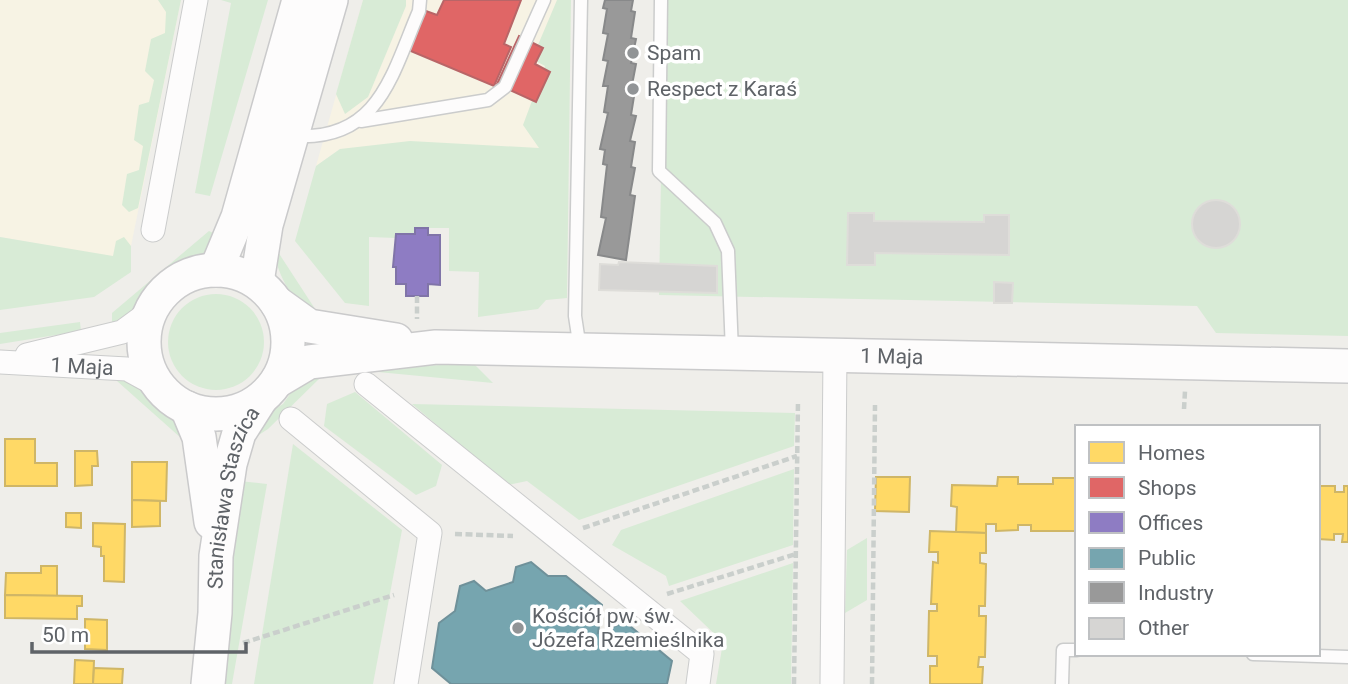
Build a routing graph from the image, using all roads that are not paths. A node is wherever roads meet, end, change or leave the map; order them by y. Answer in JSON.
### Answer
{"nodes":[{"id":1,"x":196,"y":0,"type":"edge"},
{"id":2,"x":299,"y":0,"type":"edge"},
{"id":3,"x":331,"y":0,"type":"edge"},
{"id":4,"x":420,"y":0,"type":"edge"},
{"id":5,"x":544,"y":0,"type":"edge"},
{"id":6,"x":581,"y":0,"type":"edge"},
{"id":7,"x":661,"y":0,"type":"edge"},
{"id":8,"x":274,"y":93,"type":"junction"},
{"id":9,"x":361,"y":121,"type":"junction"},
{"id":10,"x":292,"y":136,"type":"junction"},
{"id":11,"x":153,"y":230,"type":"dead end"},
{"id":12,"x":216,"y":270,"type":"junction"},
{"id":13,"x":267,"y":293,"type":"junction"},
{"id":14,"x":152,"y":310,"type":"junction"},
{"id":15,"x":436,"y":346,"type":"junction"},
{"id":16,"x":580,"y":349,"type":"junction"},
{"id":17,"x":732,"y":352,"type":"junction"},
{"id":18,"x":835,"y":354,"type":"junction"},
{"id":19,"x":0,"y":362,"type":"edge"},
{"id":20,"x":1348,"y":366,"type":"edge"},
{"id":21,"x":366,"y":384,"type":"dead end"},
{"id":22,"x":160,"y":387,"type":"junction"},
{"id":23,"x":268,"y":391,"type":"junction"},
{"id":24,"x":187,"y":408,"type":"junction"},
{"id":25,"x":291,"y":419,"type":"dead end"},
{"id":26,"x":216,"y":556,"type":"junction"},
{"id":27,"x":1075,"y":650,"type":"edge"},
{"id":28,"x":1316,"y":656,"type":"edge"},
{"id":29,"x":1348,"y":657,"type":"edge"},
{"id":30,"x":208,"y":684,"type":"edge"},
{"id":31,"x":406,"y":684,"type":"edge"},
{"id":32,"x":698,"y":684,"type":"edge"},
{"id":33,"x":832,"y":684,"type":"edge"},
{"id":34,"x":1062,"y":684,"type":"edge"}],
"edges":[{"from":1,"to":11,"type":"street"},
{"from":2,"to":8,"type":"street"},
{"from":3,"to":10,"type":"street"},
{"from":4,"to":9,"type":"lane"},
{"from":5,"to":9,"type":"lane"},
{"from":6,"to":16,"type":"lane"},
{"from":7,"to":17,"type":"lane"},
{"from":8,"to":10,"type":"lane"},
{"from":8,"to":12,"type":"street"},
{"from":9,"to":10,"type":"lane"},
{"from":10,"to":13,"type":"street"},
{"from":12,"to":13,"type":"street"},
{"from":12,"to":14,"type":"street"},
{"from":13,"to":15,"type":"street","name":"1 Maja"},
{"from":13,"to":23,"type":"street"},
{"from":14,"to":19,"type":"street","name":"1 Maja"},
{"from":14,"to":22,"type":"street"},
{"from":15,"to":16,"type":"street","name":"1 Maja"},
{"from":15,"to":23,"type":"street","name":"1 Maja"},
{"from":16,"to":17,"type":"street","name":"1 Maja"},
{"from":17,"to":18,"type":"street","name":"1 Maja"},
{"from":18,"to":20,"type":"street","name":"1 Maja"},
{"from":18,"to":33,"type":"street"},
{"from":19,"to":22,"type":"street","name":"1 Maja"},
{"from":21,"to":32,"type":"street"},
{"from":22,"to":24,"type":"street"},
{"from":23,"to":24,"type":"street"},
{"from":23,"to":26,"type":"street","name":"Stanisława Staszica"},
{"from":24,"to":26,"type":"street"},
{"from":25,"to":31,"type":"street"},
{"from":26,"to":30,"type":"street","name":"Stanisława Staszica"},
{"from":27,"to":34,"type":"lane"},
{"from":28,"to":29,"type":"lane"}]}
